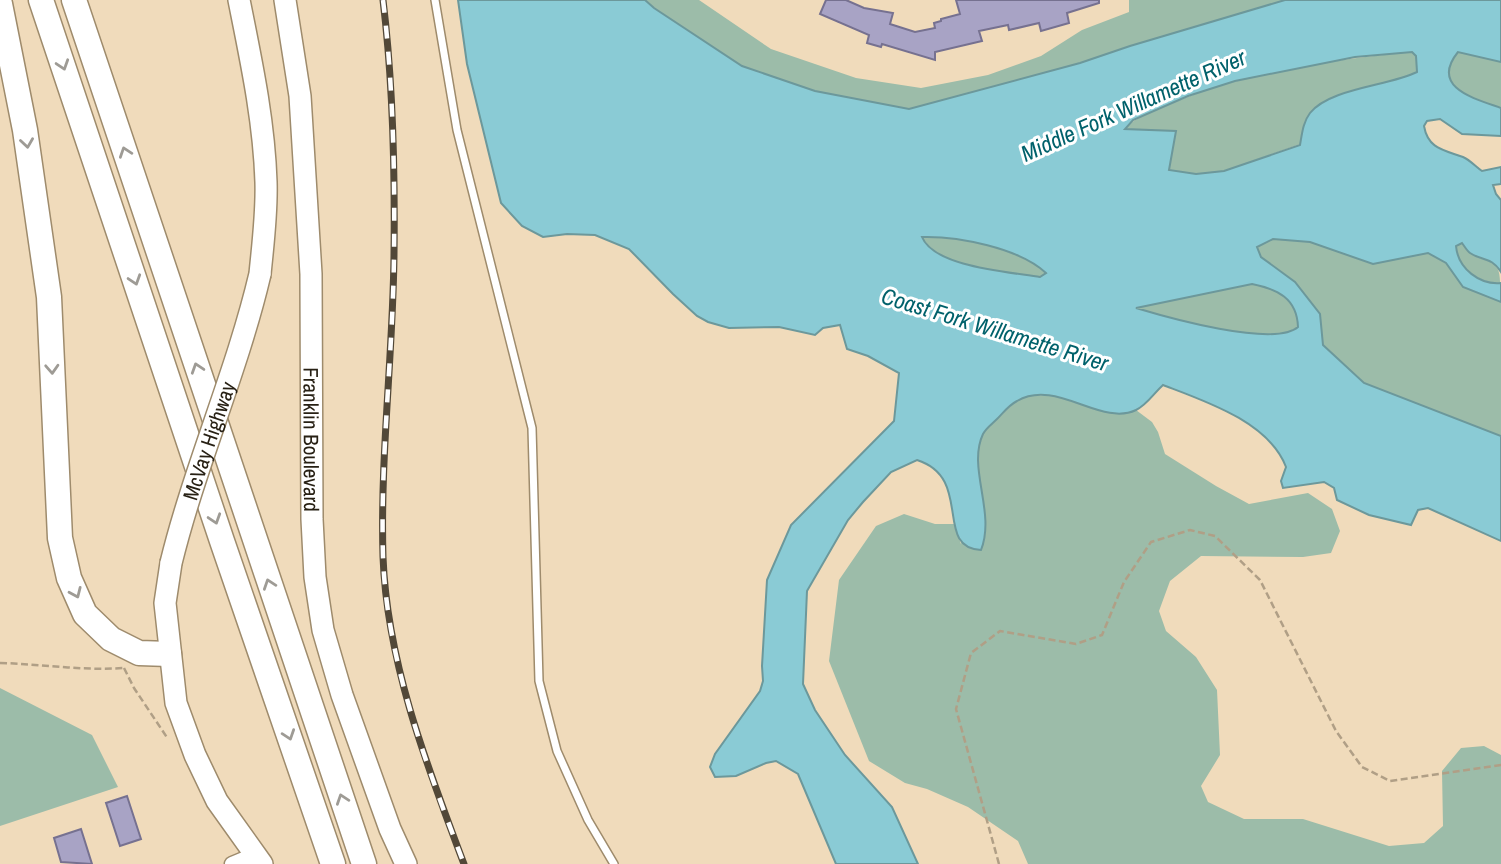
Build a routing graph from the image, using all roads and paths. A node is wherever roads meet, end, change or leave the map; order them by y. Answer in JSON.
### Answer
{"nodes":[{"id":1,"x":41,"y":0,"type":"edge"},
{"id":2,"x":74,"y":0,"type":"edge"},
{"id":3,"x":240,"y":0,"type":"edge"},
{"id":4,"x":285,"y":0,"type":"edge"},
{"id":5,"x":435,"y":0,"type":"edge"},
{"id":6,"x":0,"y":4,"type":"edge"},
{"id":7,"x":111,"y":639,"type":"junction"},
{"id":8,"x":169,"y":654,"type":"junction"},
{"id":9,"x":0,"y":663,"type":"edge"},
{"id":10,"x":124,"y":668,"type":"junction"},
{"id":11,"x":169,"y":741,"type":"dead end"},
{"id":12,"x":1501,"y":765,"type":"edge"},
{"id":13,"x":259,"y":859,"type":"edge"},
{"id":14,"x":232,"y":864,"type":"edge"},
{"id":15,"x":333,"y":864,"type":"edge"},
{"id":16,"x":364,"y":864,"type":"edge"},
{"id":17,"x":406,"y":864,"type":"edge"},
{"id":18,"x":614,"y":864,"type":"edge"},
{"id":19,"x":999,"y":864,"type":"edge"}],
"edges":[{"from":1,"to":15,"type":"highway","one_way":true},
{"from":16,"to":2,"type":"highway","one_way":true},
{"from":3,"to":8,"type":"main road","name":"McVay Highway","bridge":true},
{"from":4,"to":17,"type":"main road","name":"Franklin Boulevard"},
{"from":5,"to":18,"type":"lane"},
{"from":6,"to":7,"type":"highway","one_way":true},
{"from":7,"to":8,"type":"highway"},
{"from":7,"to":10,"type":"path"},
{"from":8,"to":13,"type":"main road","name":"McVay Highway"},
{"from":9,"to":10,"type":"path"},
{"from":10,"to":11,"type":"path"},
{"from":12,"to":19,"type":"path"},
{"from":13,"to":14,"type":"street"}]}
